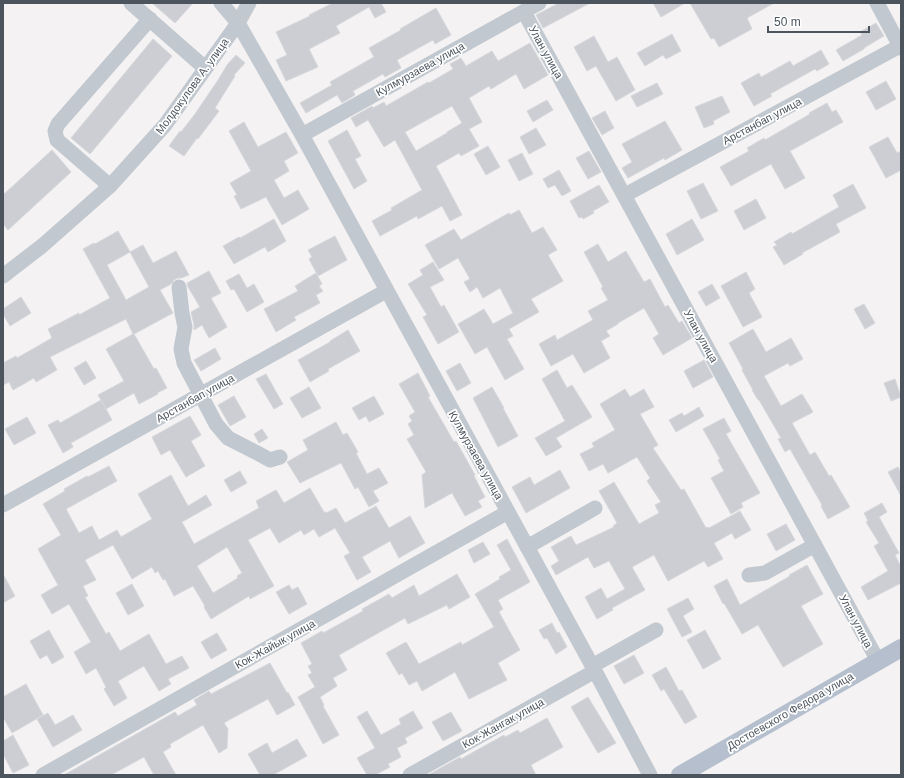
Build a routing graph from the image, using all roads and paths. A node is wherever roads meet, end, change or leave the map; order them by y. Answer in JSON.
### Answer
{"nodes":[{"id":1,"x":131,"y":3,"type":"edge"},
{"id":2,"x":221,"y":3,"type":"edge"},
{"id":3,"x":249,"y":3,"type":"edge"},
{"id":4,"x":539,"y":3,"type":"edge"},
{"id":5,"x":877,"y":3,"type":"edge"},
{"id":6,"x":524,"y":12,"type":"junction"},
{"id":7,"x":150,"y":19,"type":"junction"},
{"id":8,"x":238,"y":23,"type":"junction"},
{"id":9,"x":900,"y":47,"type":"edge"},
{"id":10,"x":205,"y":68,"type":"junction"},
{"id":11,"x":302,"y":135,"type":"junction"},
{"id":12,"x":110,"y":186,"type":"junction"},
{"id":13,"x":624,"y":195,"type":"junction"},
{"id":14,"x":3,"y":276,"type":"edge"},
{"id":15,"x":179,"y":287,"type":"dead end"},
{"id":16,"x":386,"y":290,"type":"junction"},
{"id":17,"x":200,"y":395,"type":"junction"},
{"id":18,"x":280,"y":458,"type":"dead end"},
{"id":19,"x":3,"y":505,"type":"edge"},
{"id":20,"x":595,"y":508,"type":"dead end"},
{"id":21,"x":508,"y":512,"type":"junction"},
{"id":22,"x":815,"y":544,"type":"junction"},
{"id":23,"x":527,"y":547,"type":"junction"},
{"id":24,"x":750,"y":575,"type":"dead end"},
{"id":25,"x":656,"y":630,"type":"dead end"},
{"id":26,"x":901,"y":648,"type":"edge"},
{"id":27,"x":878,"y":661,"type":"junction"},
{"id":28,"x":594,"y":669,"type":"junction"},
{"id":29,"x":43,"y":775,"type":"edge"},
{"id":30,"x":410,"y":775,"type":"edge"},
{"id":31,"x":650,"y":775,"type":"edge"},
{"id":32,"x":680,"y":775,"type":"edge"}],
"edges":[{"from":1,"to":7,"type":"street"},
{"from":2,"to":8,"type":"street","name":"Кулмурзаева улица"},
{"from":3,"to":8,"type":"street","name":"Молдокулова А. улица"},
{"from":4,"to":6,"type":"street","name":"Кулмурзаева улица"},
{"from":5,"to":9,"type":"street","name":"Арстанбап улица"},
{"from":6,"to":11,"type":"street","name":"Кулмурзаева улица"},
{"from":6,"to":13,"type":"street","name":"Улан улица"},
{"from":7,"to":10,"type":"street"},
{"from":7,"to":12,"type":"street"},
{"from":8,"to":10,"type":"street","name":"Молдокулова А. улица"},
{"from":8,"to":11,"type":"street","name":"Кулмурзаева улица"},
{"from":9,"to":13,"type":"street","name":"Арстанбап улица"},
{"from":10,"to":12,"type":"street","name":"Молдокулова А. улица"},
{"from":11,"to":16,"type":"street","name":"Кулмурзаева улица"},
{"from":12,"to":14,"type":"street","name":"Молдокулова А. улица"},
{"from":13,"to":22,"type":"street","name":"Улан улица"},
{"from":15,"to":17,"type":"street"},
{"from":16,"to":17,"type":"street","name":"Арстанбап улица"},
{"from":16,"to":21,"type":"street","name":"Кулмурзаева улица"},
{"from":17,"to":18,"type":"street"},
{"from":17,"to":19,"type":"street","name":"Арстанбап улица"},
{"from":20,"to":23,"type":"street"},
{"from":21,"to":23,"type":"street","name":"Кулмурзаева улица"},
{"from":21,"to":29,"type":"street","name":"Кок-Жайык улица"},
{"from":22,"to":24,"type":"street"},
{"from":22,"to":27,"type":"street","name":"Улан улица"},
{"from":23,"to":28,"type":"street","name":"Кулмурзаева улица"},
{"from":25,"to":28,"type":"street","name":"Кок-Жангак улица"},
{"from":26,"to":27,"type":"main road","name":"Достоевского Федора улица"},
{"from":27,"to":32,"type":"main road","name":"Достоевского Федора улица"},
{"from":28,"to":30,"type":"street","name":"Кок-Жангак улица"},
{"from":28,"to":31,"type":"street","name":"Кулмурзаева улица"}]}
